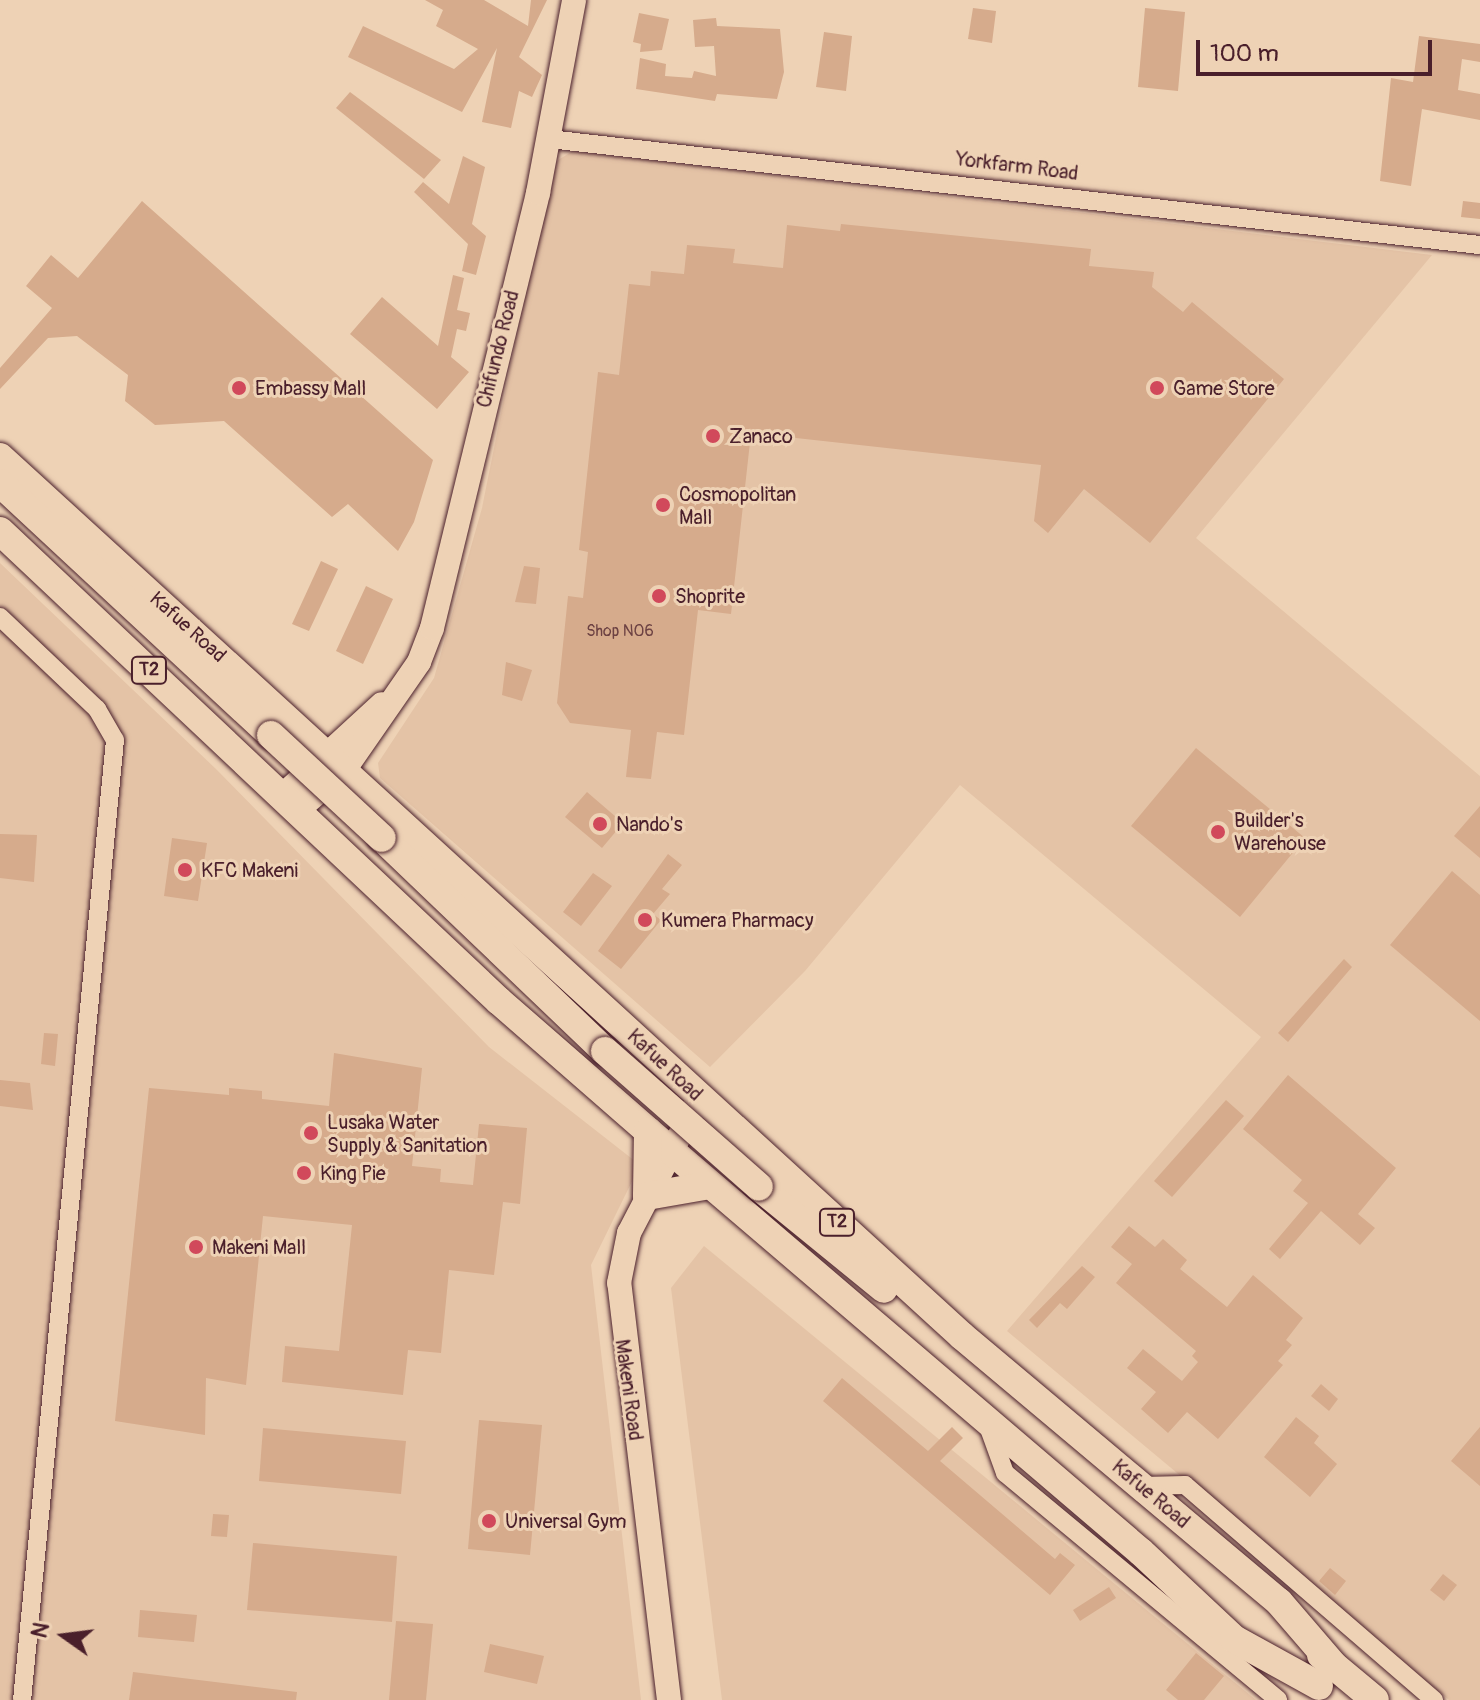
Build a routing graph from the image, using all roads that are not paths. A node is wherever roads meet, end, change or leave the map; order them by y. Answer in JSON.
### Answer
{"nodes":[{"id":1,"x":574,"y":0,"type":"edge"},
{"id":2,"x":549,"y":139,"type":"junction"},
{"id":3,"x":1480,"y":245,"type":"edge"},
{"id":4,"x":0,"y":457,"type":"edge"},
{"id":5,"x":0,"y":483,"type":"edge"},
{"id":6,"x":0,"y":506,"type":"edge"},
{"id":7,"x":0,"y":531,"type":"edge"},
{"id":8,"x":0,"y":617,"type":"edge"},
{"id":9,"x":266,"y":741,"type":"junction"},
{"id":10,"x":334,"y":760,"type":"junction"},
{"id":11,"x":291,"y":802,"type":"junction"},
{"id":12,"x":701,"y":1097,"type":"junction"},
{"id":13,"x":659,"y":1140,"type":"junction"},
{"id":14,"x":710,"y":1185,"type":"junction"},
{"id":15,"x":647,"y":1196,"type":"junction"},
{"id":16,"x":985,"y":1418,"type":"junction"},
{"id":17,"x":1142,"y":1486,"type":"junction"},
{"id":18,"x":1330,"y":1684,"type":"edge"},
{"id":19,"x":22,"y":1700,"type":"edge"},
{"id":20,"x":669,"y":1700,"type":"edge"},
{"id":21,"x":1278,"y":1700,"type":"edge"},
{"id":22,"x":1375,"y":1700,"type":"edge"},
{"id":23,"x":1434,"y":1700,"type":"edge"}],
"edges":[{"from":1,"to":2,"type":"street","name":"Chifundo Road"},
{"from":2,"to":3,"type":"street","name":"Yorkfarm Road"},
{"from":2,"to":10,"type":"street","name":"Chifundo Road"},
{"from":4,"to":10,"type":"main road","name":"Kafue Road","number":"T2"},
{"from":5,"to":9,"type":"main road","name":"Kafue Road","number":"T2"},
{"from":6,"to":9,"type":"main road","name":"Kafue Road","number":"T2"},
{"from":7,"to":11,"type":"main road","name":"Kafue Road","number":"T2"},
{"from":8,"to":19,"type":"street"},
{"from":9,"to":18,"type":"main road","name":"Kafue Road","number":"T2","bridge":true},
{"from":10,"to":11,"type":"street","name":"Chifundo Road"},
{"from":10,"to":12,"type":"main road","name":"Kafue Road","number":"T2"},
{"from":11,"to":13,"type":"main road","name":"Kafue Road","number":"T2"},
{"from":12,"to":13,"type":"street"},
{"from":12,"to":17,"type":"main road","name":"Kafue Road","number":"T2"},
{"from":13,"to":14,"type":"main road","name":"Kafue Road","number":"T2"},
{"from":13,"to":15,"type":"main road"},
{"from":14,"to":15,"type":"main road"},
{"from":14,"to":16,"type":"main road","name":"Kafue Road","number":"T2"},
{"from":15,"to":20,"type":"street","name":"Makeni Road"},
{"from":16,"to":18,"type":"main road","name":"Kafue Road","number":"T2"},
{"from":16,"to":21,"type":"street"},
{"from":17,"to":18,"type":"main road","name":"Kafue Road","number":"T2"},
{"from":17,"to":23,"type":"street"},
{"from":18,"to":22,"type":"main road","name":"Kafue Road","number":"T2"}]}
